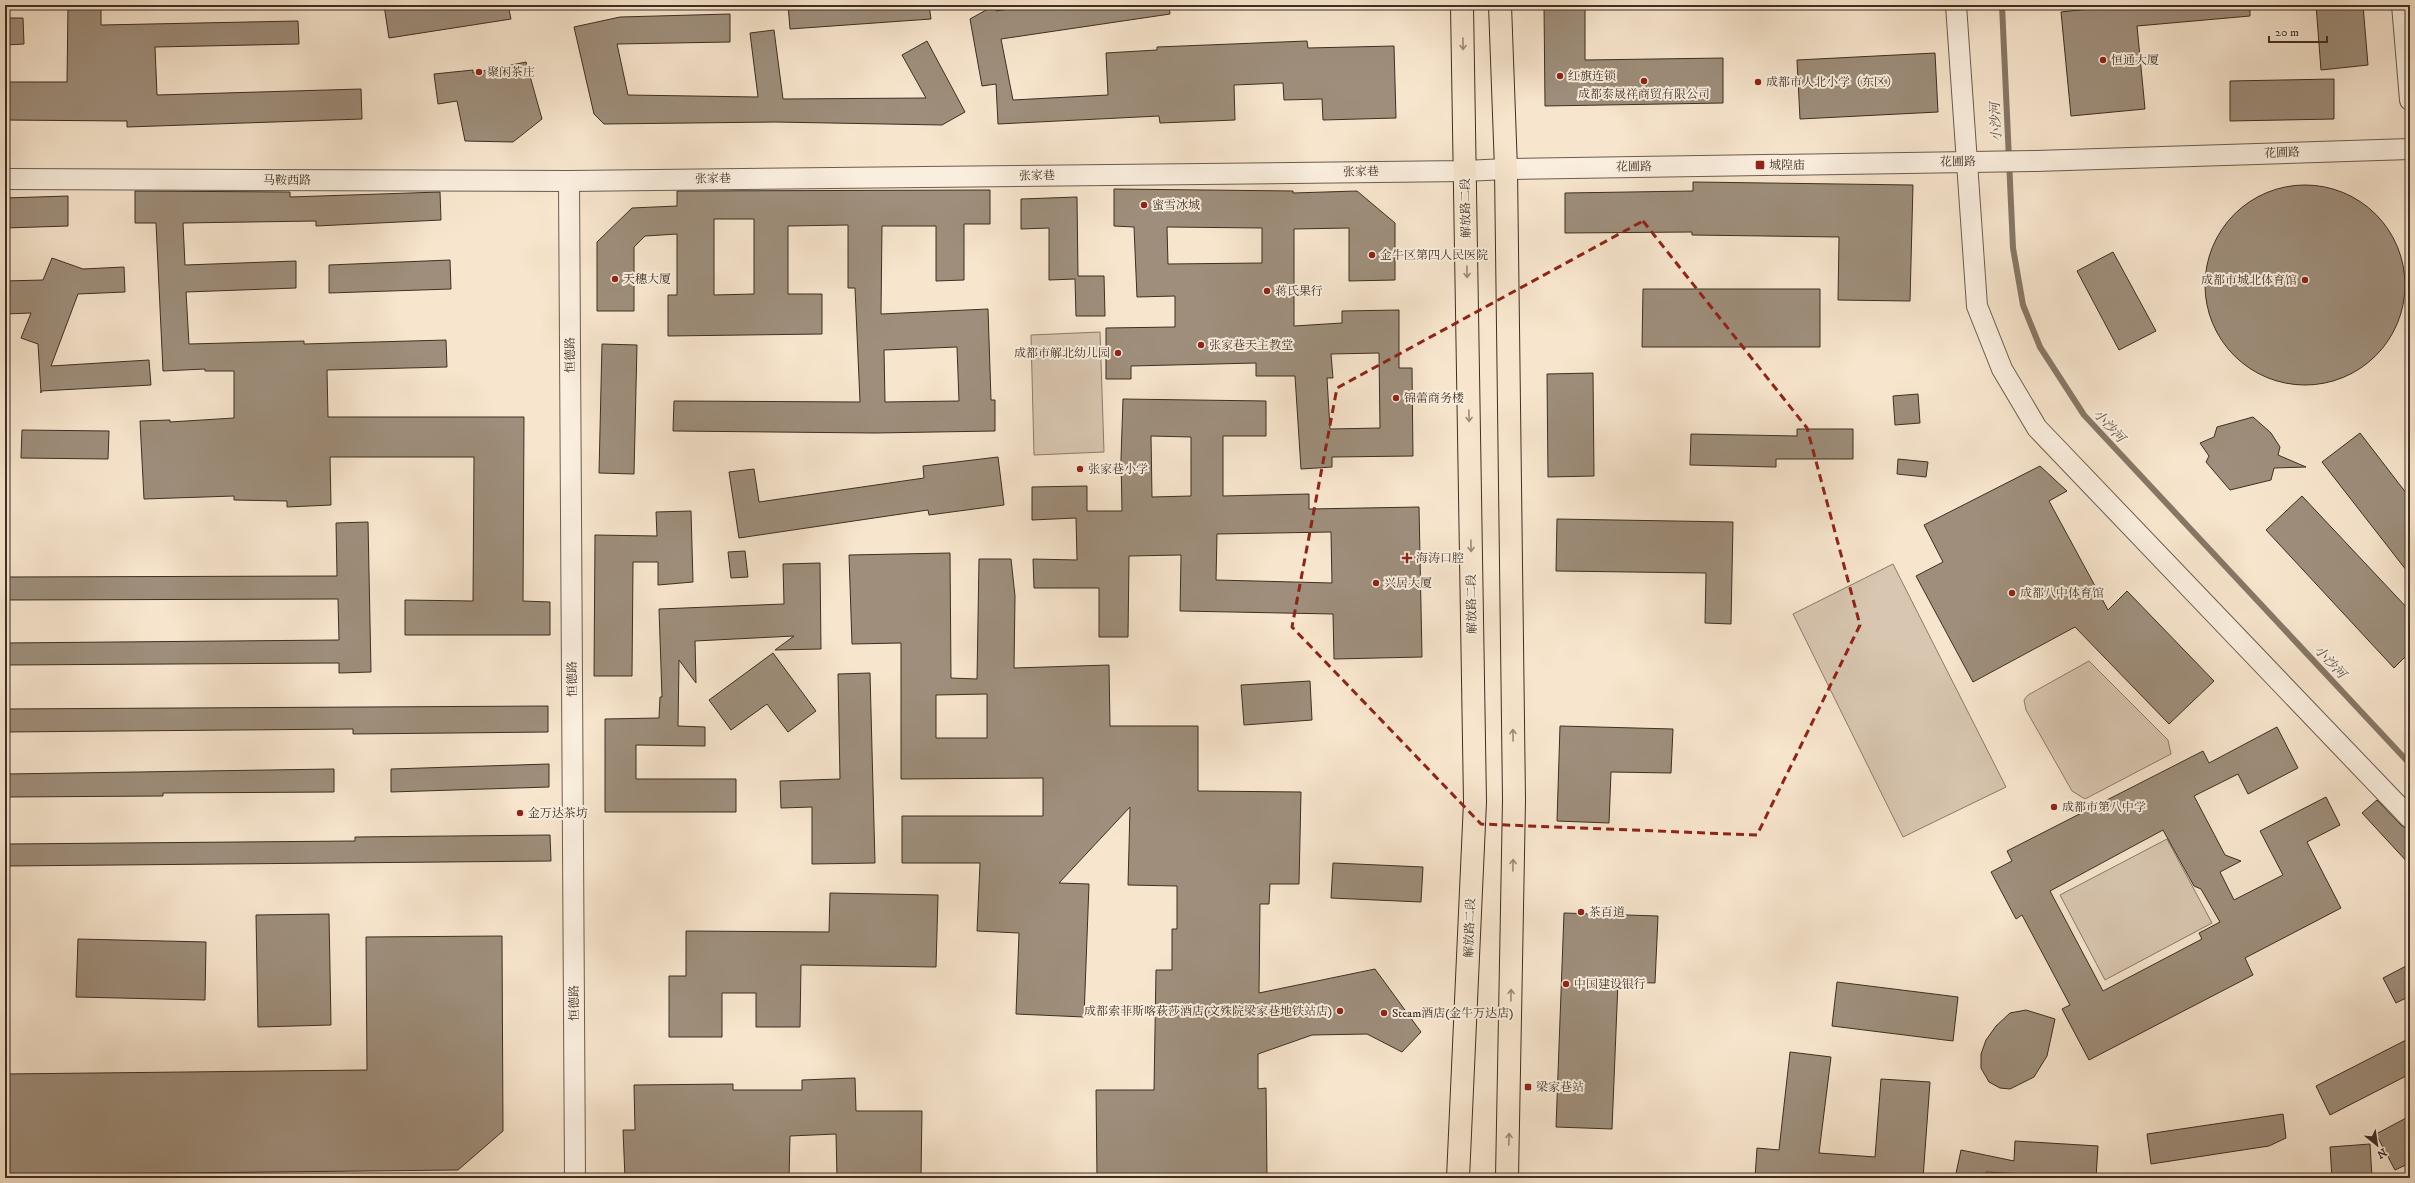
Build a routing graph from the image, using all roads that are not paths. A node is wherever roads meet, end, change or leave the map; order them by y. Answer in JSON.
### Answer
{"nodes":[{"id":1,"x":1462,"y":5,"type":"edge"},
{"id":2,"x":1500,"y":5,"type":"edge"},
{"id":3,"x":1956,"y":5,"type":"edge"},
{"id":4,"x":2402,"y":5,"type":"edge"},
{"id":5,"x":2410,"y":100,"type":"edge"},
{"id":6,"x":2410,"y":149,"type":"edge"},
{"id":7,"x":1976,"y":162,"type":"junction"},
{"id":8,"x":1506,"y":168,"type":"junction"},
{"id":9,"x":1465,"y":171,"type":"junction"},
{"id":10,"x":5,"y":179,"type":"edge"},
{"id":11,"x":569,"y":181,"type":"junction"},
{"id":12,"x":2410,"y":818,"type":"edge"},
{"id":13,"x":574,"y":1178,"type":"edge"},
{"id":14,"x":1458,"y":1178,"type":"edge"},
{"id":15,"x":1507,"y":1178,"type":"edge"}],
"edges":[{"from":1,"to":9,"type":"main road","name":"解放路二段","one_way":true},
{"from":2,"to":8,"type":"main road"},
{"from":3,"to":7,"type":"street"},
{"from":4,"to":5,"type":"street"},
{"from":6,"to":7,"type":"street","name":"花圃路"},
{"from":7,"to":8,"type":"street","name":"花圃路"},
{"from":7,"to":12,"type":"street"},
{"from":8,"to":9,"type":"street","name":"张家巷"},
{"from":15,"to":8,"type":"main road","one_way":true},
{"from":9,"to":11,"type":"street","name":"张家巷"},
{"from":9,"to":14,"type":"main road","name":"解放路二段","one_way":true},
{"from":10,"to":11,"type":"street","name":"马鞍西路"},
{"from":11,"to":13,"type":"street","name":"恒德路"}]}
